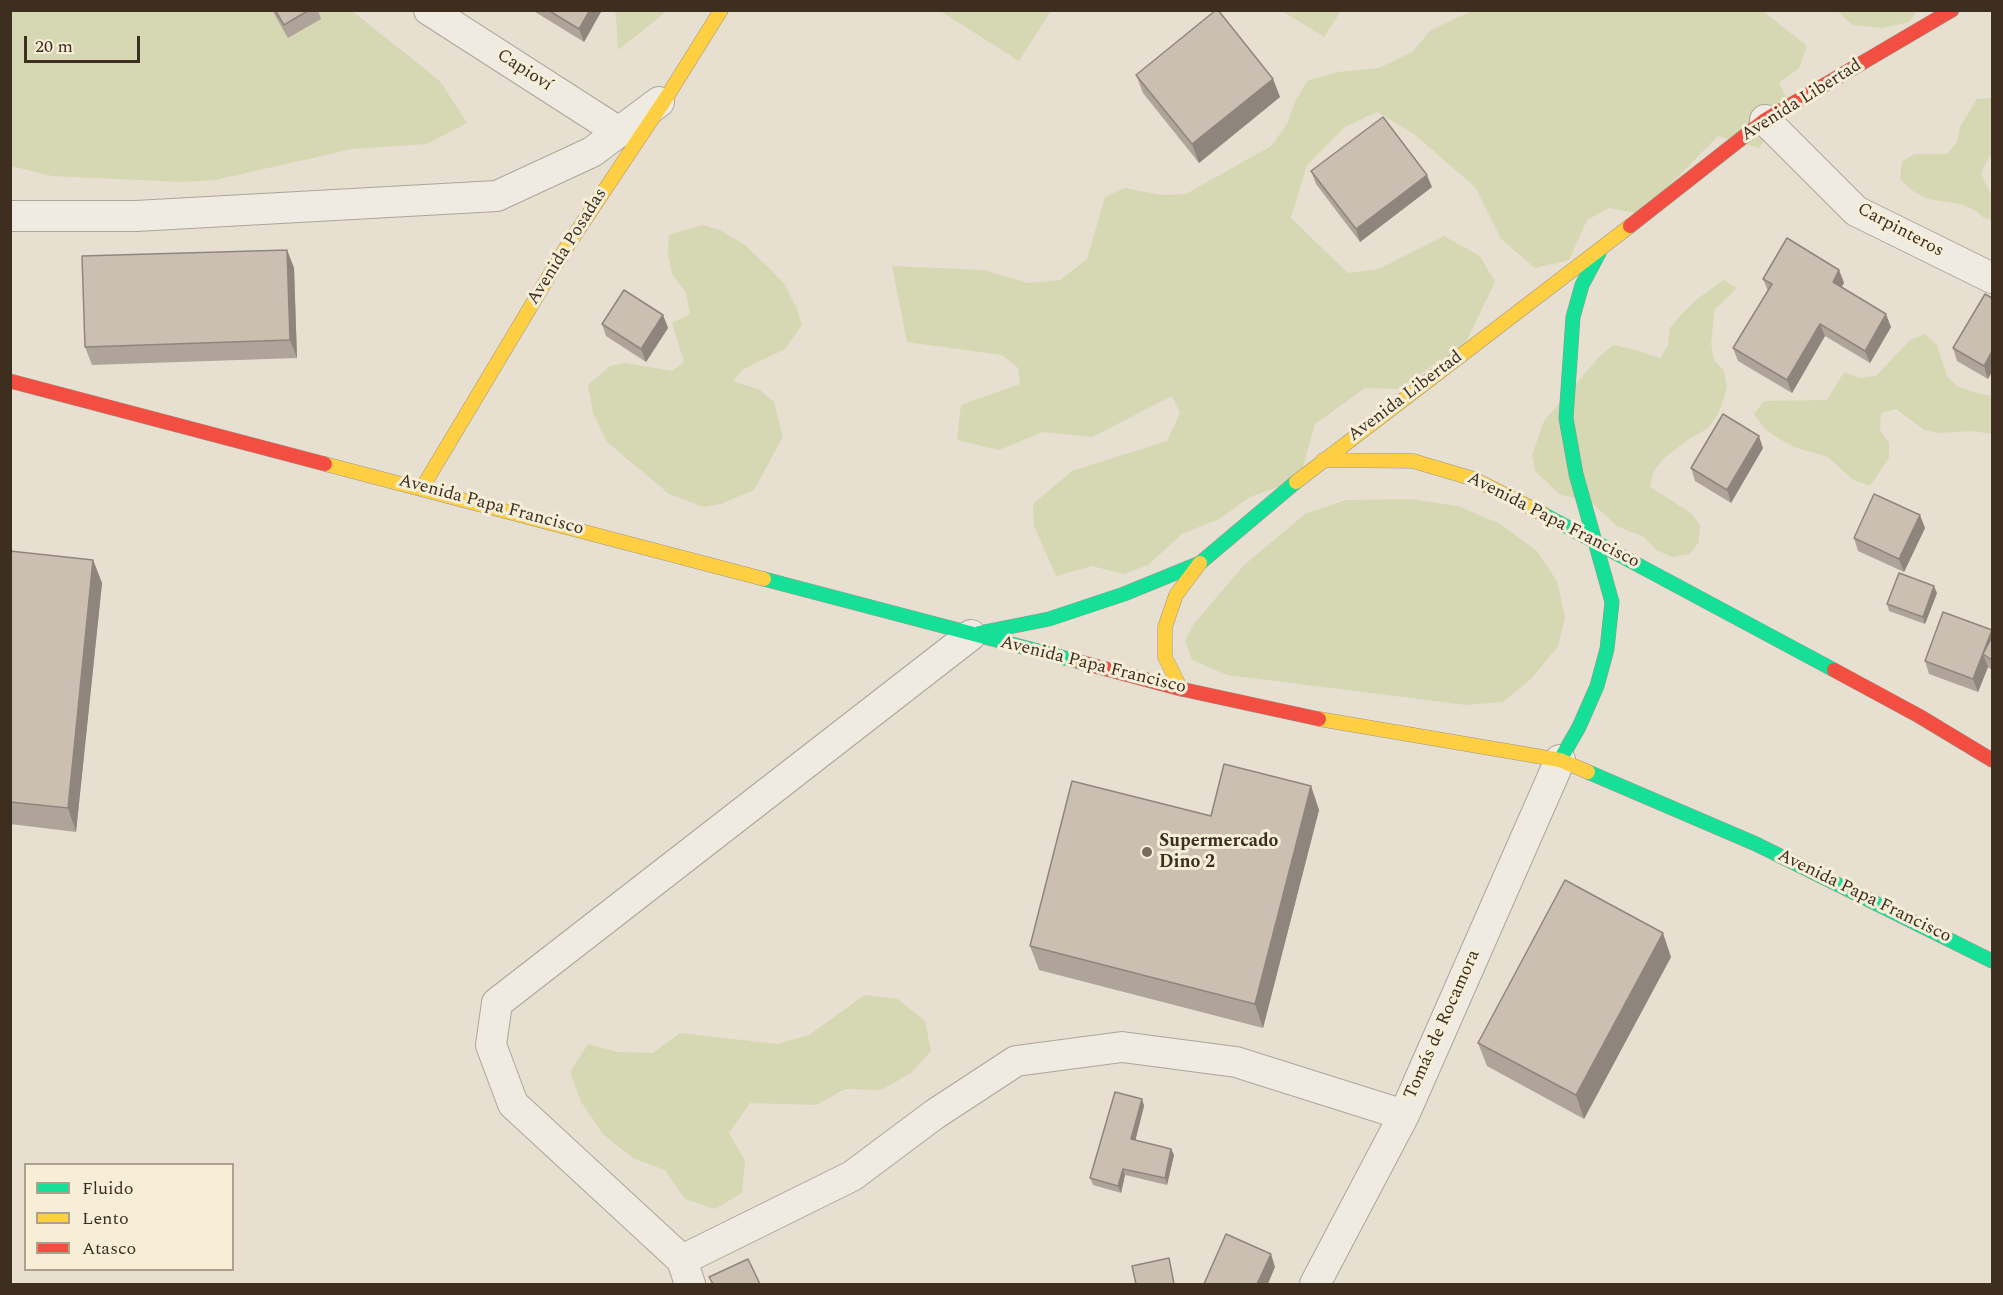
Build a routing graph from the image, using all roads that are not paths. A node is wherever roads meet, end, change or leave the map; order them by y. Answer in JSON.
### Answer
{"nodes":[{"id":1,"x":429,"y":10,"type":"edge"},
{"id":2,"x":721,"y":10,"type":"edge"},
{"id":3,"x":1952,"y":10,"type":"edge"},
{"id":4,"x":668,"y":95,"type":"junction"},
{"id":5,"x":1765,"y":120,"type":"junction"},
{"id":6,"x":619,"y":132,"type":"junction"},
{"id":7,"x":10,"y":216,"type":"edge"},
{"id":8,"x":1603,"y":247,"type":"junction"},
{"id":9,"x":1992,"y":278,"type":"edge"},
{"id":10,"x":10,"y":381,"type":"edge"},
{"id":11,"x":1323,"y":460,"type":"junction"},
{"id":12,"x":422,"y":488,"type":"junction"},
{"id":13,"x":1595,"y":540,"type":"junction"},
{"id":14,"x":1200,"y":563,"type":"junction"},
{"id":15,"x":972,"y":635,"type":"junction"},
{"id":16,"x":1181,"y":689,"type":"junction"},
{"id":17,"x":1560,"y":760,"type":"junction"},
{"id":18,"x":1992,"y":760,"type":"edge"},
{"id":19,"x":1992,"y":961,"type":"edge"},
{"id":20,"x":1404,"y":1115,"type":"junction"},
{"id":21,"x":686,"y":1272,"type":"edge"},
{"id":22,"x":1314,"y":1284,"type":"edge"}],
"edges":[{"from":1,"to":6,"type":"street","name":"Capioví"},
{"from":2,"to":4,"type":"main road","name":"Avenida Posadas"},
{"from":3,"to":5,"type":"main road","name":"Avenida Libertad"},
{"from":4,"to":6,"type":"street"},
{"from":4,"to":12,"type":"main road","name":"Avenida Posadas"},
{"from":5,"to":8,"type":"main road","name":"Avenida Libertad"},
{"from":5,"to":9,"type":"street","name":"Carpinteros"},
{"from":6,"to":7,"type":"street"},
{"from":8,"to":11,"type":"main road","name":"Avenida Libertad"},
{"from":8,"to":13,"type":"main road","name":"Avenida Libertad"},
{"from":10,"to":12,"type":"main road","name":"Avenida Papa Francisco"},
{"from":11,"to":13,"type":"main road","name":"Avenida Papa Francisco"},
{"from":11,"to":14,"type":"main road","name":"Avenida Papa Francisco"},
{"from":12,"to":15,"type":"main road","name":"Avenida Papa Francisco"},
{"from":13,"to":17,"type":"main road","name":"Avenida Libertad"},
{"from":13,"to":18,"type":"main road","name":"Avenida Papa Francisco"},
{"from":14,"to":15,"type":"main road","name":"Avenida Papa Francisco"},
{"from":14,"to":16,"type":"main road"},
{"from":15,"to":16,"type":"main road","name":"Avenida Papa Francisco"},
{"from":15,"to":21,"type":"street"},
{"from":16,"to":17,"type":"main road","name":"Avenida Papa Francisco"},
{"from":17,"to":19,"type":"main road","name":"Avenida Papa Francisco"},
{"from":17,"to":20,"type":"street","name":"Tomás de Rocamora"},
{"from":20,"to":21,"type":"street"},
{"from":20,"to":22,"type":"street","name":"Tomás de Rocamora"}]}
